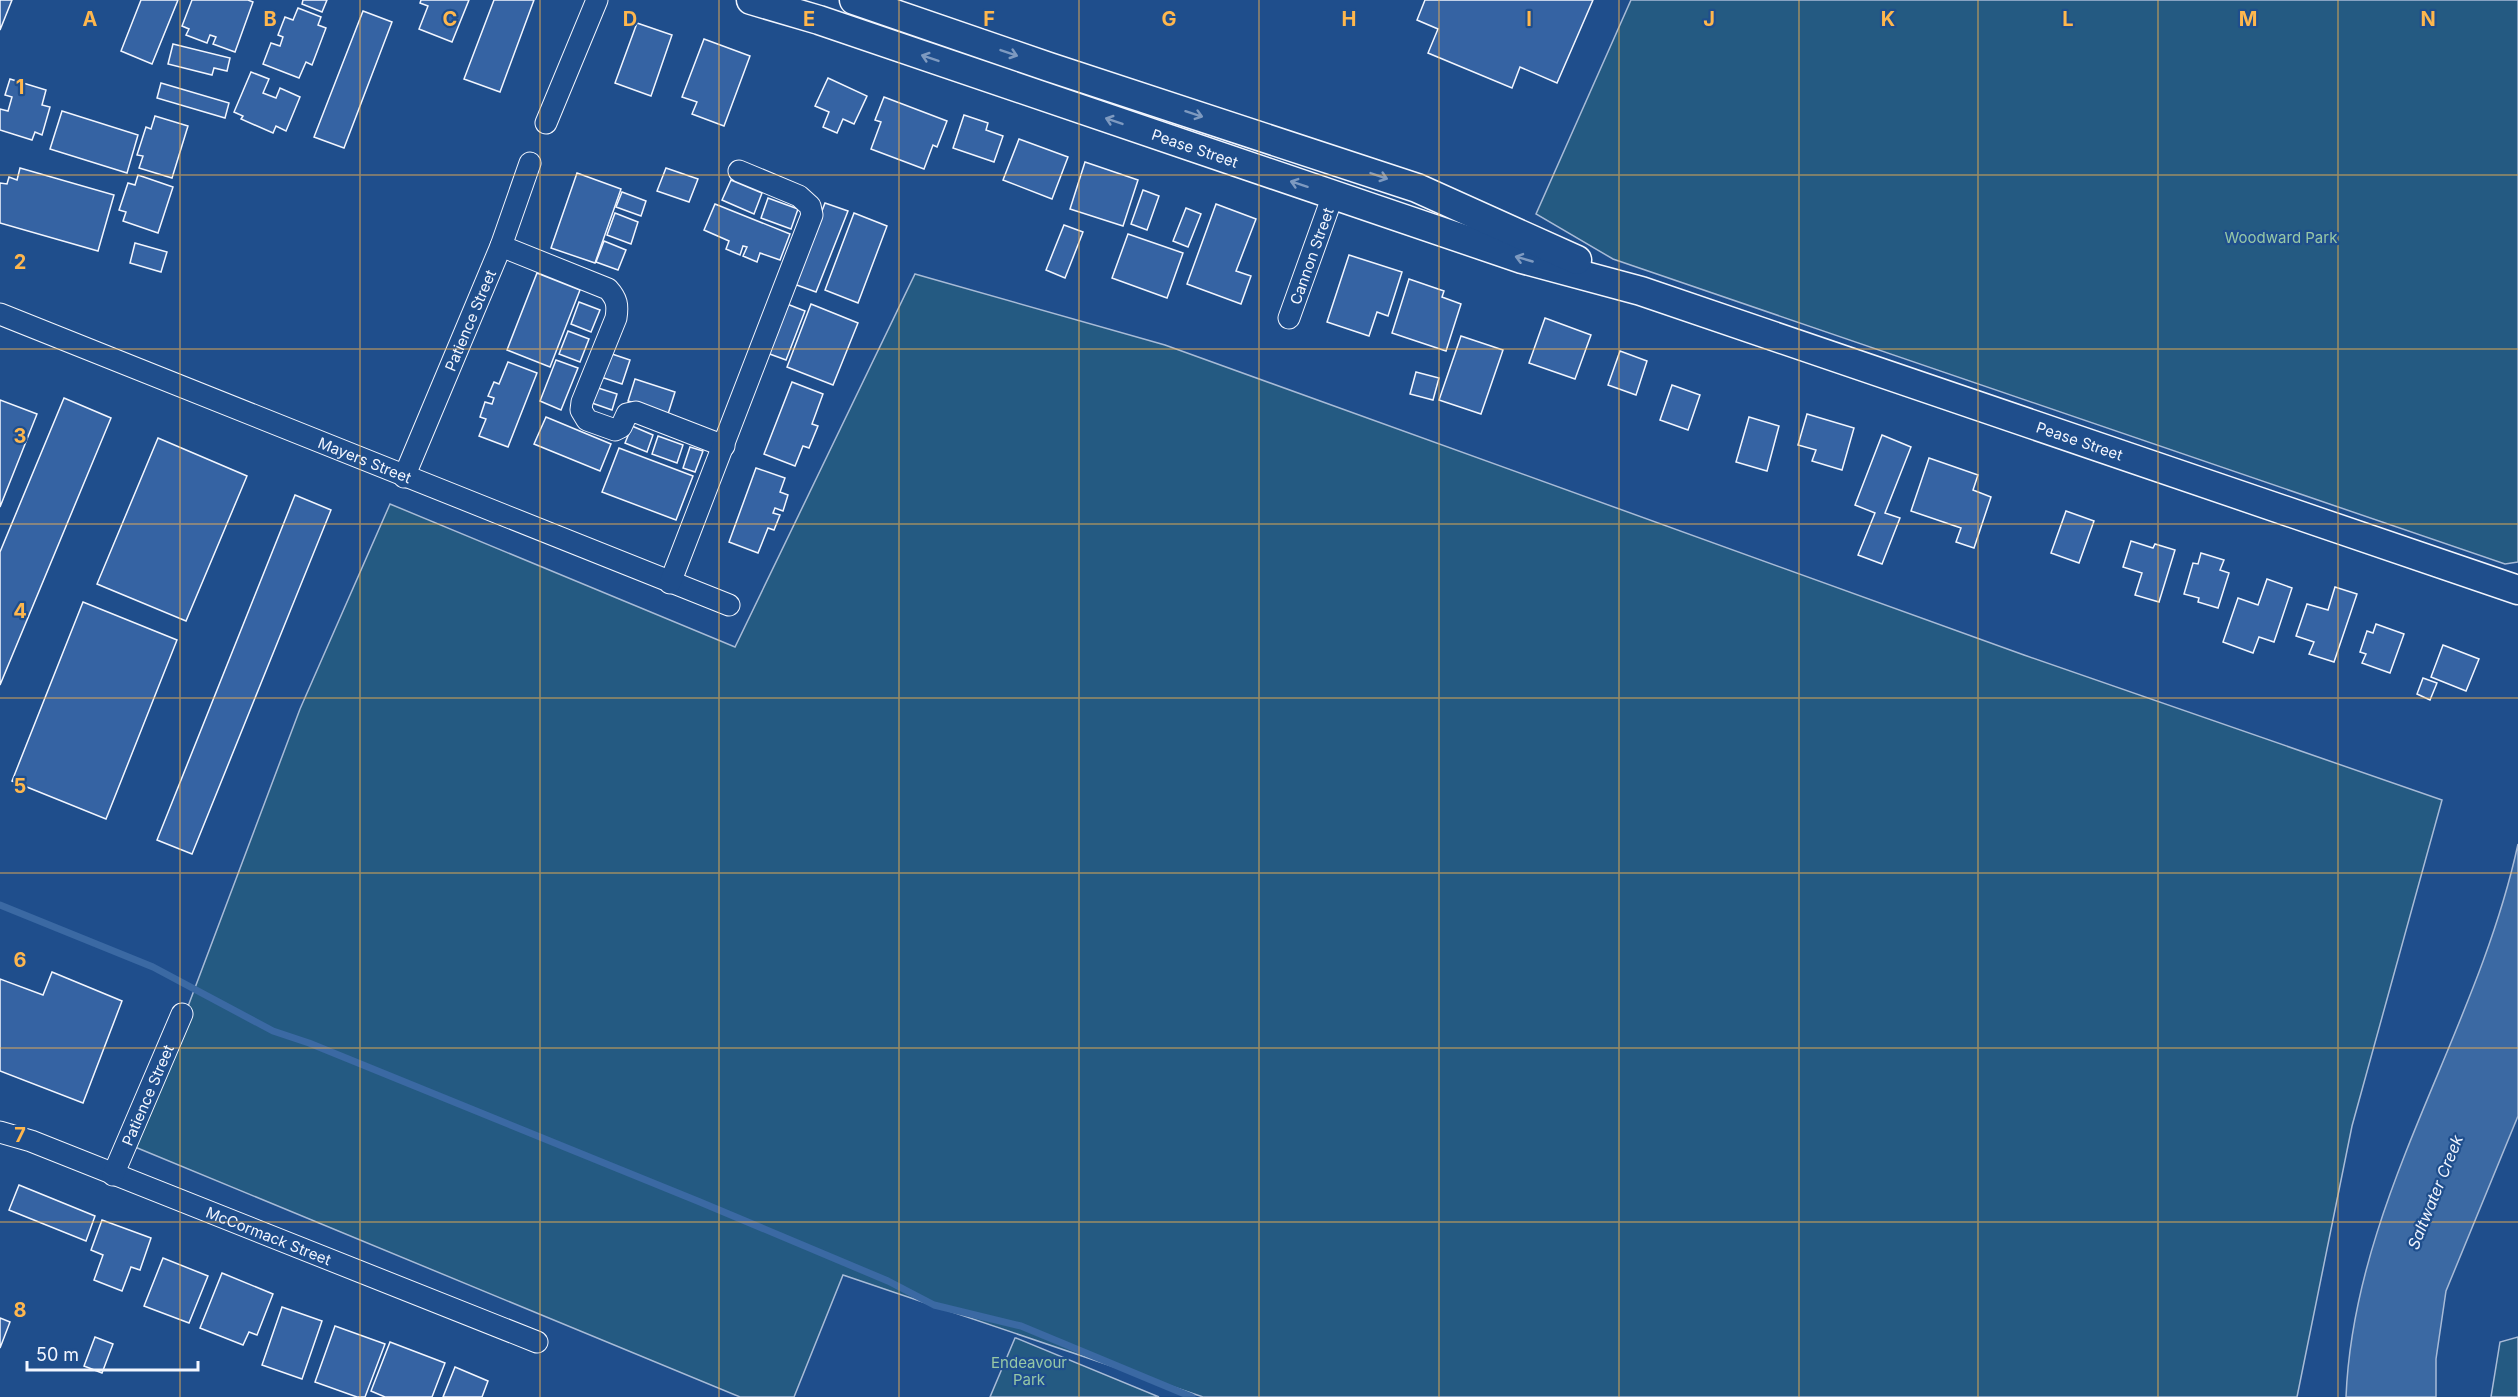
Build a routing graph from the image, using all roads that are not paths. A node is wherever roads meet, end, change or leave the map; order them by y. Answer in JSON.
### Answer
{"nodes":[{"id":1,"x":597,"y":0,"type":"edge"},
{"id":2,"x":751,"y":0,"type":"edge"},
{"id":3,"x":854,"y":0,"type":"edge"},
{"id":4,"x":546,"y":123,"type":"dead end"},
{"id":5,"x":530,"y":163,"type":"dead end"},
{"id":6,"x":739,"y":171,"type":"dead end"},
{"id":7,"x":1333,"y":195,"type":"junction"},
{"id":8,"x":501,"y":246,"type":"junction"},
{"id":9,"x":1641,"y":291,"type":"junction"},
{"id":10,"x":0,"y":314,"type":"edge"},
{"id":11,"x":1289,"y":318,"type":"dead end"},
{"id":12,"x":724,"y":446,"type":"junction"},
{"id":13,"x":404,"y":477,"type":"junction"},
{"id":14,"x":670,"y":583,"type":"junction"},
{"id":15,"x":2518,"y":590,"type":"edge"},
{"id":16,"x":729,"y":605,"type":"dead end"},
{"id":17,"x":182,"y":1014,"type":"dead end"},
{"id":18,"x":0,"y":1132,"type":"edge"},
{"id":19,"x":113,"y":1175,"type":"junction"},
{"id":20,"x":537,"y":1342,"type":"dead end"}],
"edges":[{"from":1,"to":4,"type":"street"},
{"from":7,"to":2,"type":"street","name":"Pease Street","one_way":true},
{"from":3,"to":9,"type":"street","name":"Pease Street","one_way":true},
{"from":5,"to":8,"type":"street","name":"Patience Street"},
{"from":6,"to":12,"type":"street"},
{"from":9,"to":7,"type":"street","name":"Pease Street","one_way":true},
{"from":7,"to":11,"type":"street","name":"Cannon Street"},
{"from":8,"to":12,"type":"street"},
{"from":8,"to":13,"type":"street","name":"Patience Street"},
{"from":9,"to":15,"type":"street","name":"Pease Street"},
{"from":10,"to":13,"type":"street","name":"Mayers Street"},
{"from":12,"to":14,"type":"street"},
{"from":13,"to":14,"type":"street","name":"Mayers Street"},
{"from":14,"to":16,"type":"street","name":"Mayers Street"},
{"from":17,"to":19,"type":"street","name":"Patience Street"},
{"from":18,"to":19,"type":"street","name":"McCormack Street"},
{"from":19,"to":20,"type":"street","name":"McCormack Street"}]}
